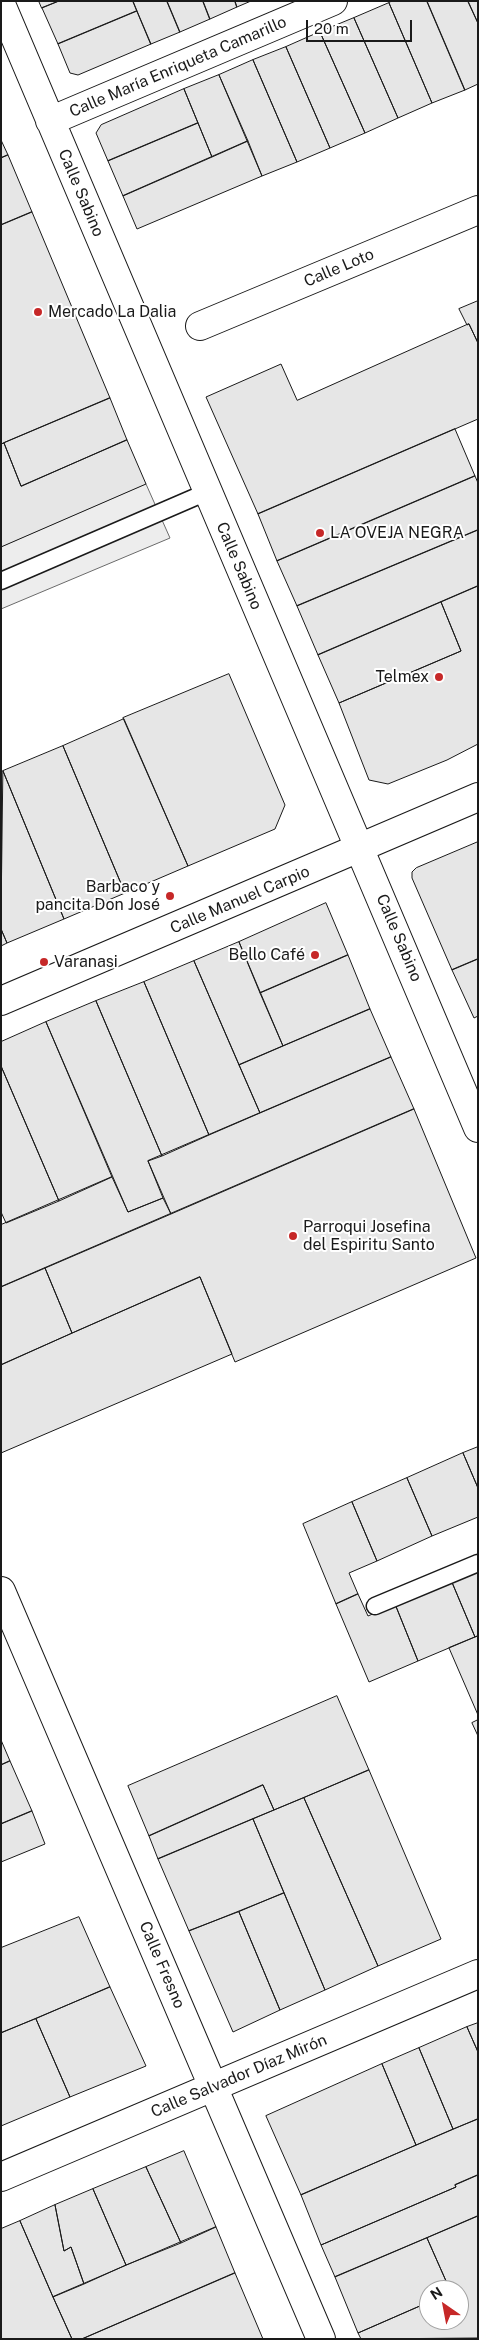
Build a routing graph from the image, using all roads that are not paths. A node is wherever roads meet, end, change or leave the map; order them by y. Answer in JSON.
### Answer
{"nodes":[{"id":1,"x":334,"y":1,"type":"edge"},
{"id":2,"x":1,"y":4,"type":"edge"},
{"id":3,"x":50,"y":121,"type":"junction"},
{"id":4,"x":478,"y":210,"type":"edge"},
{"id":5,"x":200,"y":326,"type":"dead end"},
{"id":6,"x":207,"y":492,"type":"junction"},
{"id":7,"x":1,"y":582,"type":"edge"},
{"id":8,"x":478,"y":798,"type":"edge"},
{"id":9,"x":361,"y":849,"type":"junction"},
{"id":10,"x":1,"y":1001,"type":"edge"},
{"id":11,"x":478,"y":1128,"type":"edge"},
{"id":12,"x":478,"y":1563,"type":"edge"},
{"id":13,"x":1,"y":1591,"type":"edge"},
{"id":14,"x":375,"y":1606,"type":"dead end"},
{"id":15,"x":478,"y":1974,"type":"edge"},
{"id":16,"x":214,"y":2086,"type":"junction"},
{"id":17,"x":1,"y":2177,"type":"edge"},
{"id":18,"x":322,"y":2339,"type":"edge"}],
"edges":[{"from":1,"to":3,"type":"street","name":"Calle María Enriqueta Camarillo"},
{"from":2,"to":3,"type":"street","name":"Calle Sabino"},
{"from":3,"to":6,"type":"street","name":"Calle Sabino"},
{"from":4,"to":5,"type":"street","name":"Calle Loto"},
{"from":6,"to":7,"type":"lane"},
{"from":6,"to":9,"type":"street","name":"Calle Sabino"},
{"from":8,"to":9,"type":"street","name":"Calle Manuel Carpio"},
{"from":9,"to":10,"type":"street","name":"Calle Manuel Carpio"},
{"from":9,"to":11,"type":"street","name":"Calle Sabino"},
{"from":12,"to":14,"type":"lane"},
{"from":13,"to":16,"type":"street","name":"Calle Fresno"},
{"from":15,"to":16,"type":"street","name":"Calle Salvador Díaz Mirón"},
{"from":16,"to":17,"type":"street","name":"Calle Salvador Díaz Mirón"},
{"from":16,"to":18,"type":"street","name":"Calle Fresno"}]}
